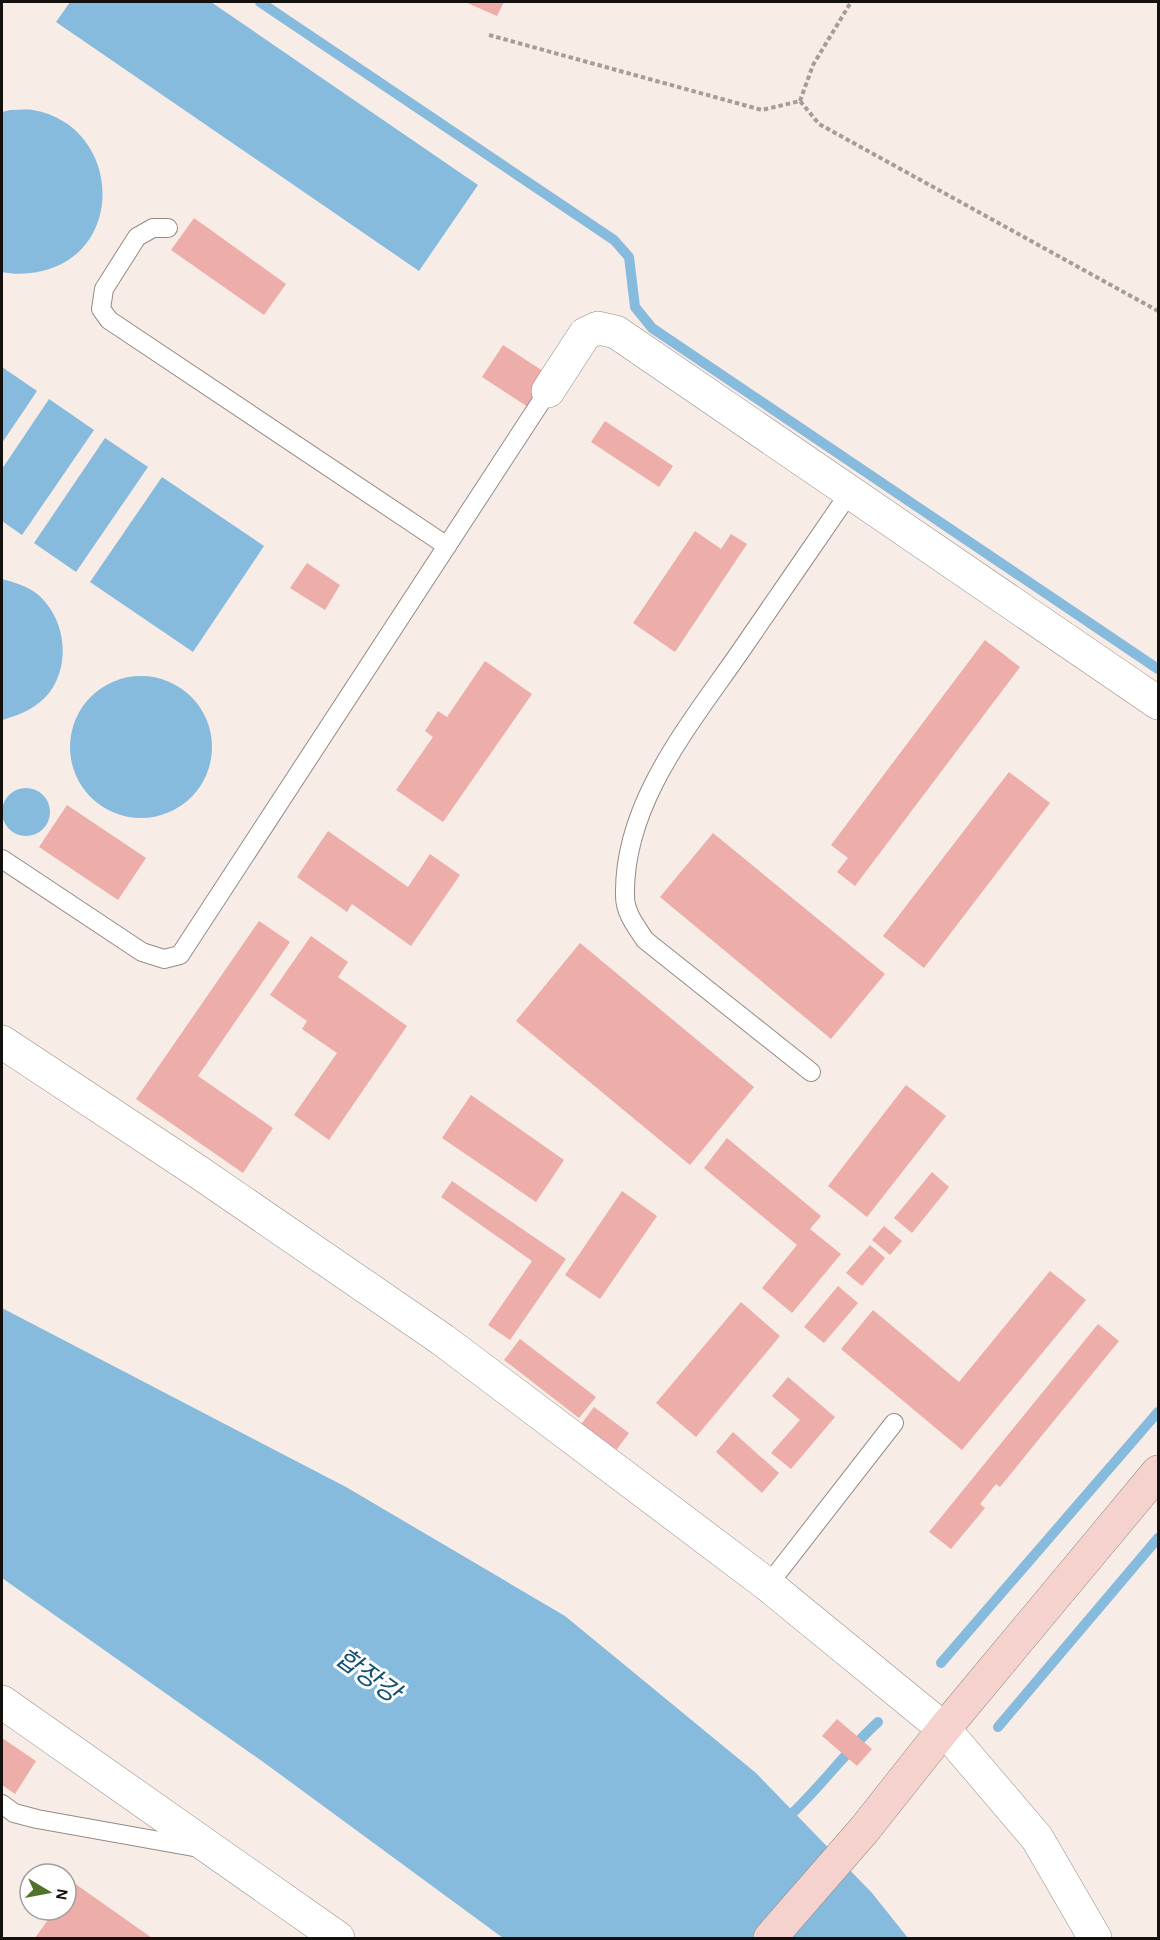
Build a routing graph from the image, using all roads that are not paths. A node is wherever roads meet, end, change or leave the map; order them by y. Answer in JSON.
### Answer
{"nodes":[{"id":1,"x":168,"y":228,"type":"dead end"},
{"id":2,"x":548,"y":391,"type":"joint"},
{"id":3,"x":850,"y":492,"type":"junction"},
{"id":4,"x":447,"y":546,"type":"junction"},
{"id":5,"x":1158,"y":702,"type":"edge"},
{"id":6,"x":2,"y":859,"type":"edge"},
{"id":7,"x":2,"y":1042,"type":"edge"},
{"id":8,"x":811,"y":1072,"type":"dead end"},
{"id":9,"x":894,"y":1422,"type":"dead end"},
{"id":10,"x":1158,"y":1472,"type":"edge"},
{"id":11,"x":768,"y":1585,"type":"junction"},
{"id":12,"x":2,"y":1702,"type":"edge"},
{"id":13,"x":944,"y":1729,"type":"junction"},
{"id":14,"x":2,"y":1804,"type":"edge"},
{"id":15,"x":212,"y":1850,"type":"junction"},
{"id":16,"x":338,"y":1938,"type":"edge"},
{"id":17,"x":770,"y":1938,"type":"edge"},
{"id":18,"x":1095,"y":1938,"type":"edge"}],
"edges":[{"from":1,"to":4,"type":"lane"},
{"from":2,"to":3,"type":"street"},
{"from":2,"to":4,"type":"lane"},
{"from":3,"to":5,"type":"street"},
{"from":3,"to":8,"type":"lane"},
{"from":4,"to":6,"type":"lane"},
{"from":7,"to":11,"type":"street"},
{"from":9,"to":11,"type":"lane"},
{"from":10,"to":13,"type":"street"},
{"from":11,"to":13,"type":"street"},
{"from":12,"to":15,"type":"street"},
{"from":13,"to":17,"type":"street"},
{"from":13,"to":18,"type":"street"},
{"from":14,"to":15,"type":"lane"},
{"from":15,"to":16,"type":"street"}]}
